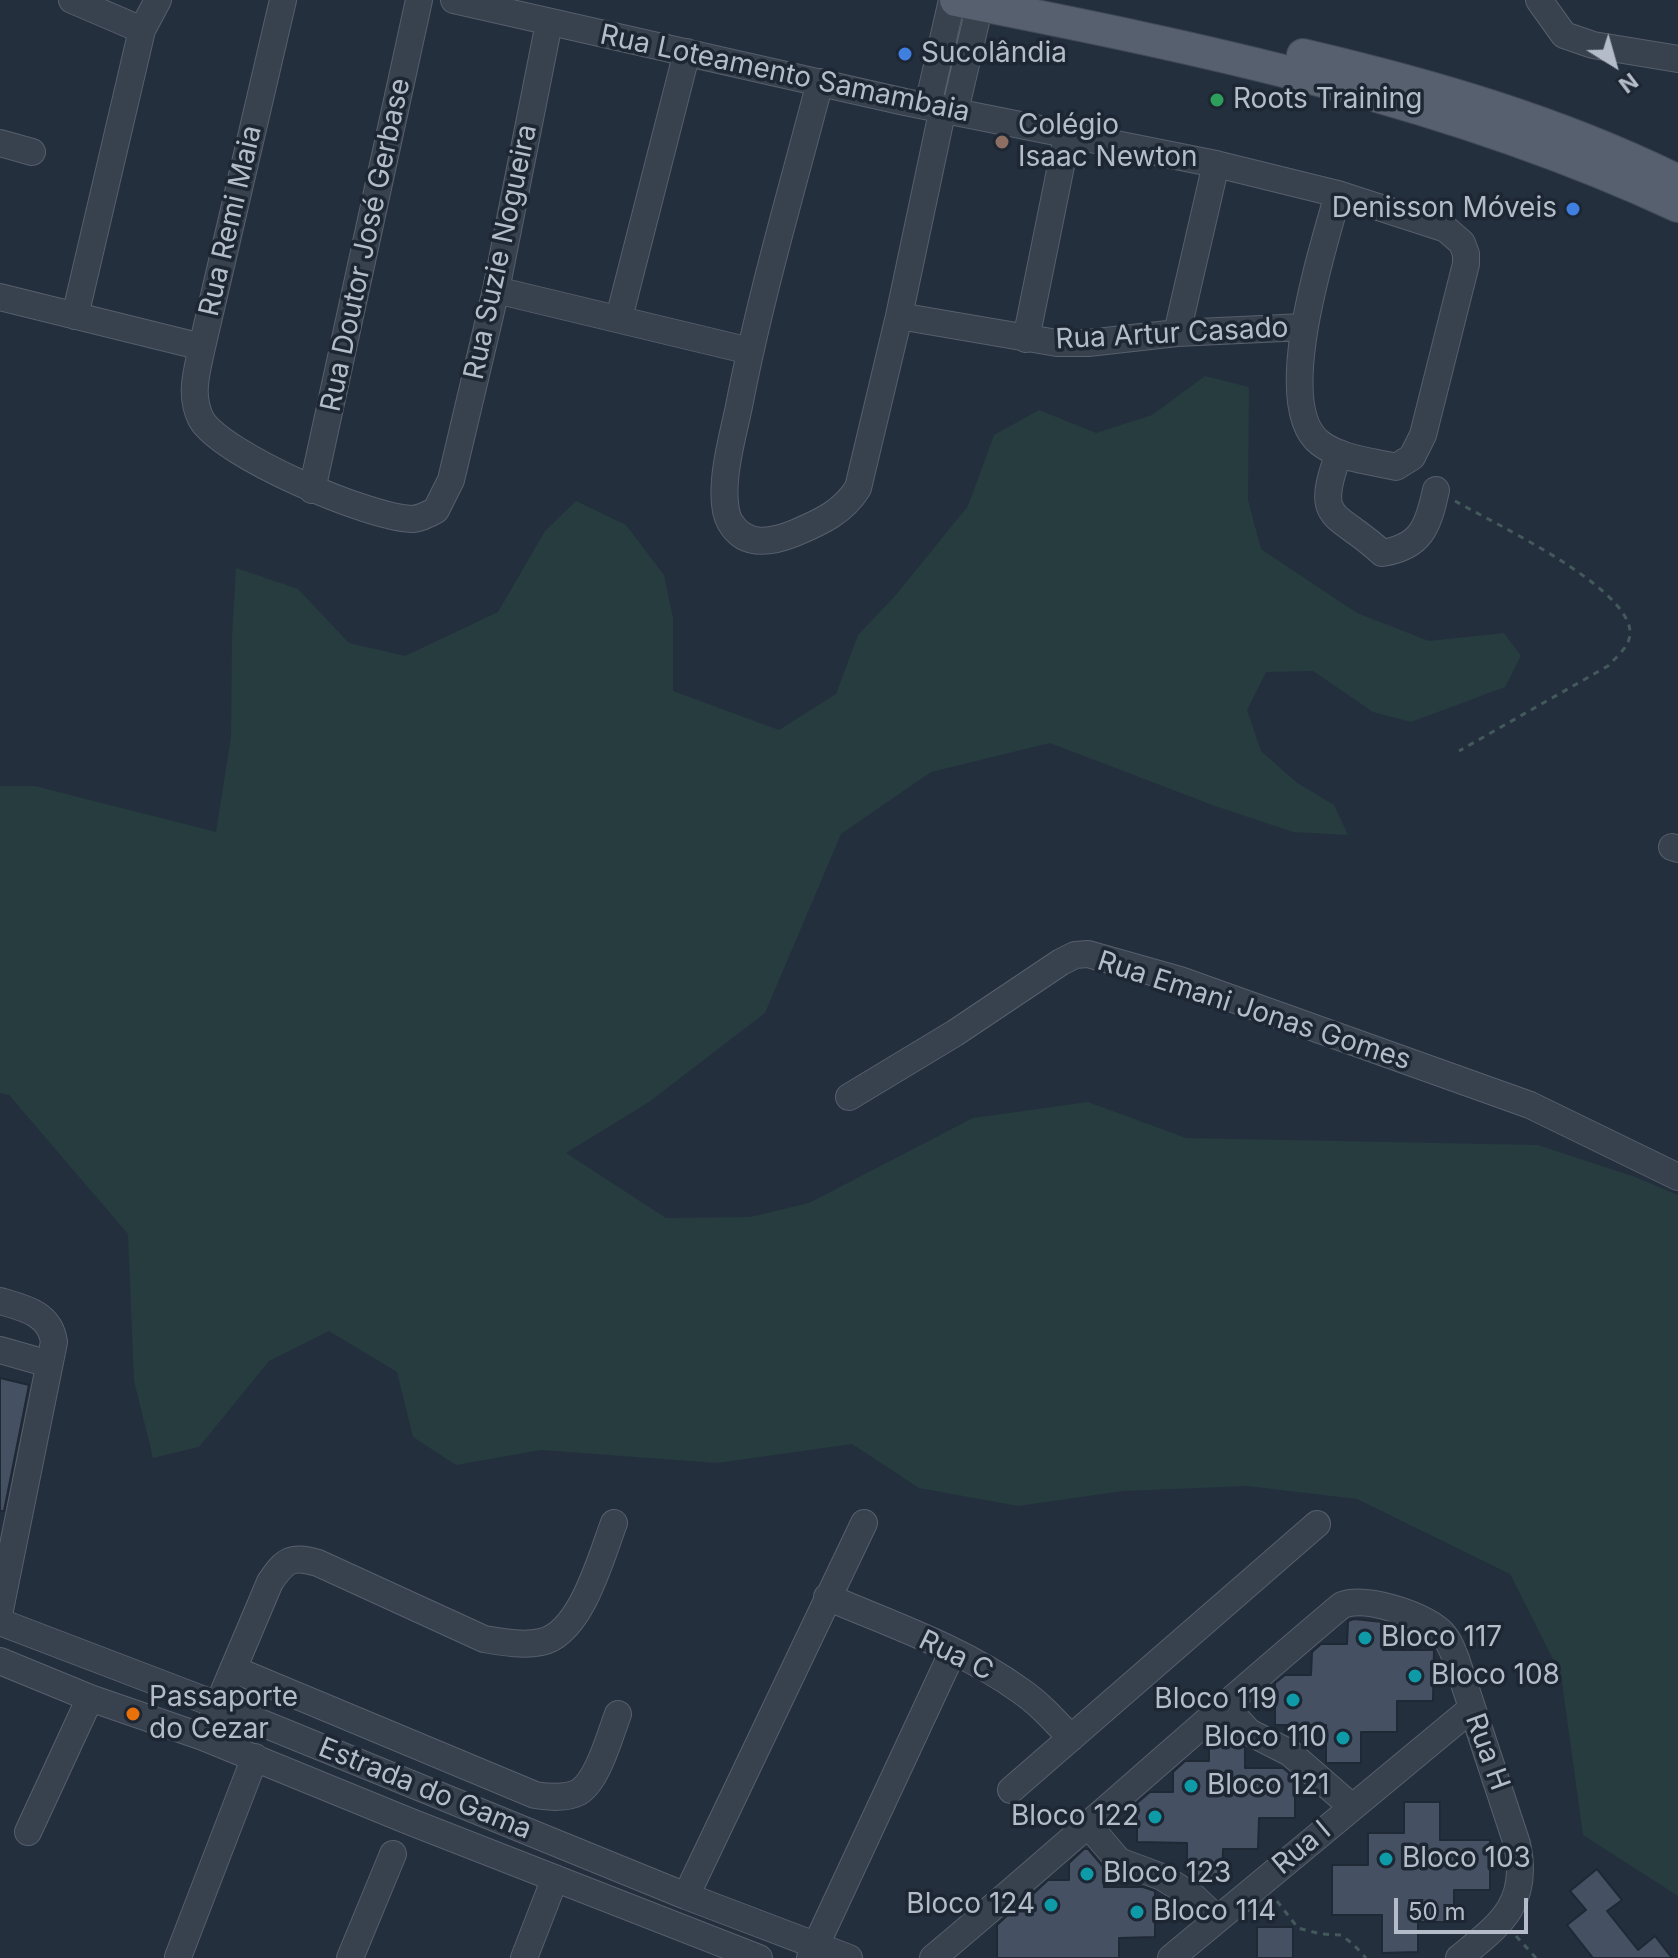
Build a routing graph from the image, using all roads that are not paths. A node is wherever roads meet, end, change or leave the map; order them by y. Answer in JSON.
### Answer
{"nodes":[{"id":1,"x":72,"y":0,"type":"edge"},
{"id":2,"x":158,"y":0,"type":"edge"},
{"id":3,"x":283,"y":0,"type":"edge"},
{"id":4,"x":419,"y":0,"type":"edge"},
{"id":5,"x":454,"y":0,"type":"edge"},
{"id":6,"x":1063,"y":0,"type":"edge"},
{"id":7,"x":1539,"y":0,"type":"edge"},
{"id":8,"x":967,"y":1,"type":"edge"},
{"id":9,"x":549,"y":23,"type":"junction"},
{"id":10,"x":142,"y":30,"type":"junction"},
{"id":11,"x":687,"y":52,"type":"junction"},
{"id":12,"x":1678,"y":59,"type":"edge"},
{"id":13,"x":820,"y":82,"type":"junction"},
{"id":14,"x":942,"y":108,"type":"junction"},
{"id":15,"x":1067,"y":136,"type":"junction"},
{"id":16,"x":0,"y":143,"type":"edge"},
{"id":17,"x":32,"y":152,"type":"dead end"},
{"id":18,"x":1216,"y":164,"type":"junction"},
{"id":19,"x":1678,"y":181,"type":"edge"},
{"id":20,"x":1338,"y":194,"type":"junction"},
{"id":21,"x":1678,"y":206,"type":"edge"},
{"id":22,"x":496,"y":290,"type":"junction"},
{"id":23,"x":0,"y":297,"type":"edge"},
{"id":24,"x":75,"y":316,"type":"junction"},
{"id":25,"x":899,"y":316,"type":"junction"},
{"id":26,"x":619,"y":318,"type":"junction"},
{"id":27,"x":1304,"y":327,"type":"junction"},
{"id":28,"x":1177,"y":333,"type":"junction"},
{"id":29,"x":1026,"y":339,"type":"junction"},
{"id":30,"x":202,"y":347,"type":"junction"},
{"id":31,"x":750,"y":351,"type":"junction"},
{"id":32,"x":216,"y":437,"type":"joint"},
{"id":33,"x":1328,"y":447,"type":"junction"},
{"id":34,"x":312,"y":490,"type":"junction"},
{"id":35,"x":1436,"y":490,"type":"road end"},
{"id":36,"x":849,"y":1097,"type":"dead end"},
{"id":37,"x":1678,"y":1177,"type":"edge"},
{"id":38,"x":0,"y":1301,"type":"edge"},
{"id":39,"x":0,"y":1350,"type":"edge"},
{"id":40,"x":49,"y":1364,"type":"junction"},
{"id":41,"x":614,"y":1523,"type":"dead end"},
{"id":42,"x":864,"y":1523,"type":"dead end"},
{"id":43,"x":1317,"y":1524,"type":"dead end"},
{"id":44,"x":827,"y":1597,"type":"junction"},
{"id":45,"x":1,"y":1611,"type":"edge"},
{"id":46,"x":953,"y":1651,"type":"junction"},
{"id":47,"x":0,"y":1661,"type":"edge"},
{"id":48,"x":226,"y":1689,"type":"junction"},
{"id":49,"x":90,"y":1698,"type":"junction"},
{"id":50,"x":1224,"y":1705,"type":"junction"},
{"id":51,"x":1471,"y":1709,"type":"junction"},
{"id":52,"x":618,"y":1714,"type":"dead end"},
{"id":53,"x":203,"y":1737,"type":"junction"},
{"id":54,"x":1071,"y":1738,"type":"junction"},
{"id":55,"x":251,"y":1768,"type":"junction"},
{"id":56,"x":1011,"y":1790,"type":"dead end"},
{"id":57,"x":1352,"y":1807,"type":"junction"},
{"id":58,"x":1089,"y":1826,"type":"junction"},
{"id":59,"x":28,"y":1832,"type":"dead end"},
{"id":60,"x":393,"y":1854,"type":"dead end"},
{"id":61,"x":555,"y":1878,"type":"junction"},
{"id":62,"x":686,"y":1896,"type":"junction"},
{"id":63,"x":1217,"y":1919,"type":"junction"},
{"id":64,"x":813,"y":1952,"type":"edge"},
{"id":65,"x":178,"y":1957,"type":"edge"},
{"id":66,"x":350,"y":1958,"type":"edge"},
{"id":67,"x":524,"y":1958,"type":"edge"},
{"id":68,"x":759,"y":1958,"type":"edge"},
{"id":69,"x":849,"y":1958,"type":"edge"},
{"id":70,"x":933,"y":1958,"type":"edge"},
{"id":71,"x":1171,"y":1958,"type":"edge"},
{"id":72,"x":1459,"y":1958,"type":"edge"}],
"edges":[{"from":1,"to":10,"type":"street"},
{"from":2,"to":10,"type":"street"},
{"from":3,"to":30,"type":"street","name":"Rua Remi Maia"},
{"from":4,"to":34,"type":"street","name":"Rua Doutor José Gerbase"},
{"from":5,"to":9,"type":"street","name":"Rua Loteamento Samambaia"},
{"from":6,"to":19,"type":"main road"},
{"from":7,"to":12,"type":"street"},
{"from":8,"to":14,"type":"street"},
{"from":8,"to":21,"type":"main road"},
{"from":9,"to":11,"type":"street","name":"Rua Loteamento Samambaia"},
{"from":9,"to":22,"type":"street","name":"Rua Suzie Nogueira"},
{"from":10,"to":24,"type":"street"},
{"from":11,"to":13,"type":"street","name":"Rua Loteamento Samambaia"},
{"from":11,"to":26,"type":"street"},
{"from":13,"to":14,"type":"street","name":"Rua Loteamento Samambaia"},
{"from":13,"to":31,"type":"street"},
{"from":14,"to":15,"type":"street","name":"Rua Loteamento Samambaia"},
{"from":14,"to":25,"type":"street"},
{"from":15,"to":18,"type":"street","name":"Rua Loteamento Samambaia"},
{"from":15,"to":29,"type":"street"},
{"from":16,"to":17,"type":"street"},
{"from":18,"to":20,"type":"street","name":"Rua Loteamento Samambaia"},
{"from":18,"to":28,"type":"street"},
{"from":20,"to":27,"type":"street"},
{"from":20,"to":33,"type":"street","name":"Rua Loteamento Samambaia"},
{"from":22,"to":26,"type":"street"},
{"from":22,"to":34,"type":"street","name":"Rua Suzie Nogueira"},
{"from":23,"to":24,"type":"street"},
{"from":24,"to":30,"type":"street"},
{"from":25,"to":29,"type":"street","name":"Rua Artur Casado"},
{"from":25,"to":31,"type":"street"},
{"from":26,"to":31,"type":"street"},
{"from":27,"to":28,"type":"street","name":"Rua Artur Casado"},
{"from":27,"to":33,"type":"street"},
{"from":28,"to":29,"type":"street","name":"Rua Artur Casado"},
{"from":30,"to":32,"type":"street","name":"Rua Remi Maia"},
{"from":32,"to":34,"type":"street","name":"Rua Suzie Nogueira"},
{"from":33,"to":35,"type":"street"},
{"from":36,"to":37,"type":"street","name":"Rua Emani Jonas Gomes"},
{"from":38,"to":40,"type":"street","name":"Estrada do Gama"},
{"from":39,"to":40,"type":"street"},
{"from":40,"to":45,"type":"street","name":"Estrada do Gama"},
{"from":41,"to":48,"type":"street"},
{"from":42,"to":44,"type":"street"},
{"from":43,"to":54,"type":"street"},
{"from":44,"to":46,"type":"street","name":"Rua C"},
{"from":44,"to":62,"type":"street"},
{"from":45,"to":48,"type":"street","name":"Estrada do Gama"},
{"from":46,"to":54,"type":"street","name":"Rua C"},
{"from":46,"to":64,"type":"street"},
{"from":47,"to":49,"type":"street","name":"Estrada do Gama"},
{"from":48,"to":52,"type":"street"},
{"from":48,"to":53,"type":"street"},
{"from":48,"to":62,"type":"street","name":"Estrada do Gama"},
{"from":49,"to":53,"type":"street","name":"Estrada do Gama"},
{"from":49,"to":59,"type":"street"},
{"from":50,"to":51,"type":"street","name":"Rua H"},
{"from":50,"to":57,"type":"street"},
{"from":50,"to":58,"type":"street"},
{"from":51,"to":57,"type":"street","name":"Rua I"},
{"from":51,"to":72,"type":"street","name":"Rua H"},
{"from":53,"to":55,"type":"street","name":"Estrada do Gama"},
{"from":54,"to":56,"type":"street"},
{"from":55,"to":61,"type":"street","name":"Estrada do Gama"},
{"from":55,"to":65,"type":"street"},
{"from":57,"to":63,"type":"street","name":"Rua I"},
{"from":58,"to":63,"type":"street"},
{"from":58,"to":70,"type":"street"},
{"from":60,"to":66,"type":"street"},
{"from":61,"to":67,"type":"street"},
{"from":61,"to":68,"type":"street","name":"Estrada do Gama"},
{"from":62,"to":64,"type":"street","name":"Estrada do Gama"},
{"from":63,"to":71,"type":"street","name":"Rua I"},
{"from":64,"to":69,"type":"street","name":"Estrada do Gama"}]}
